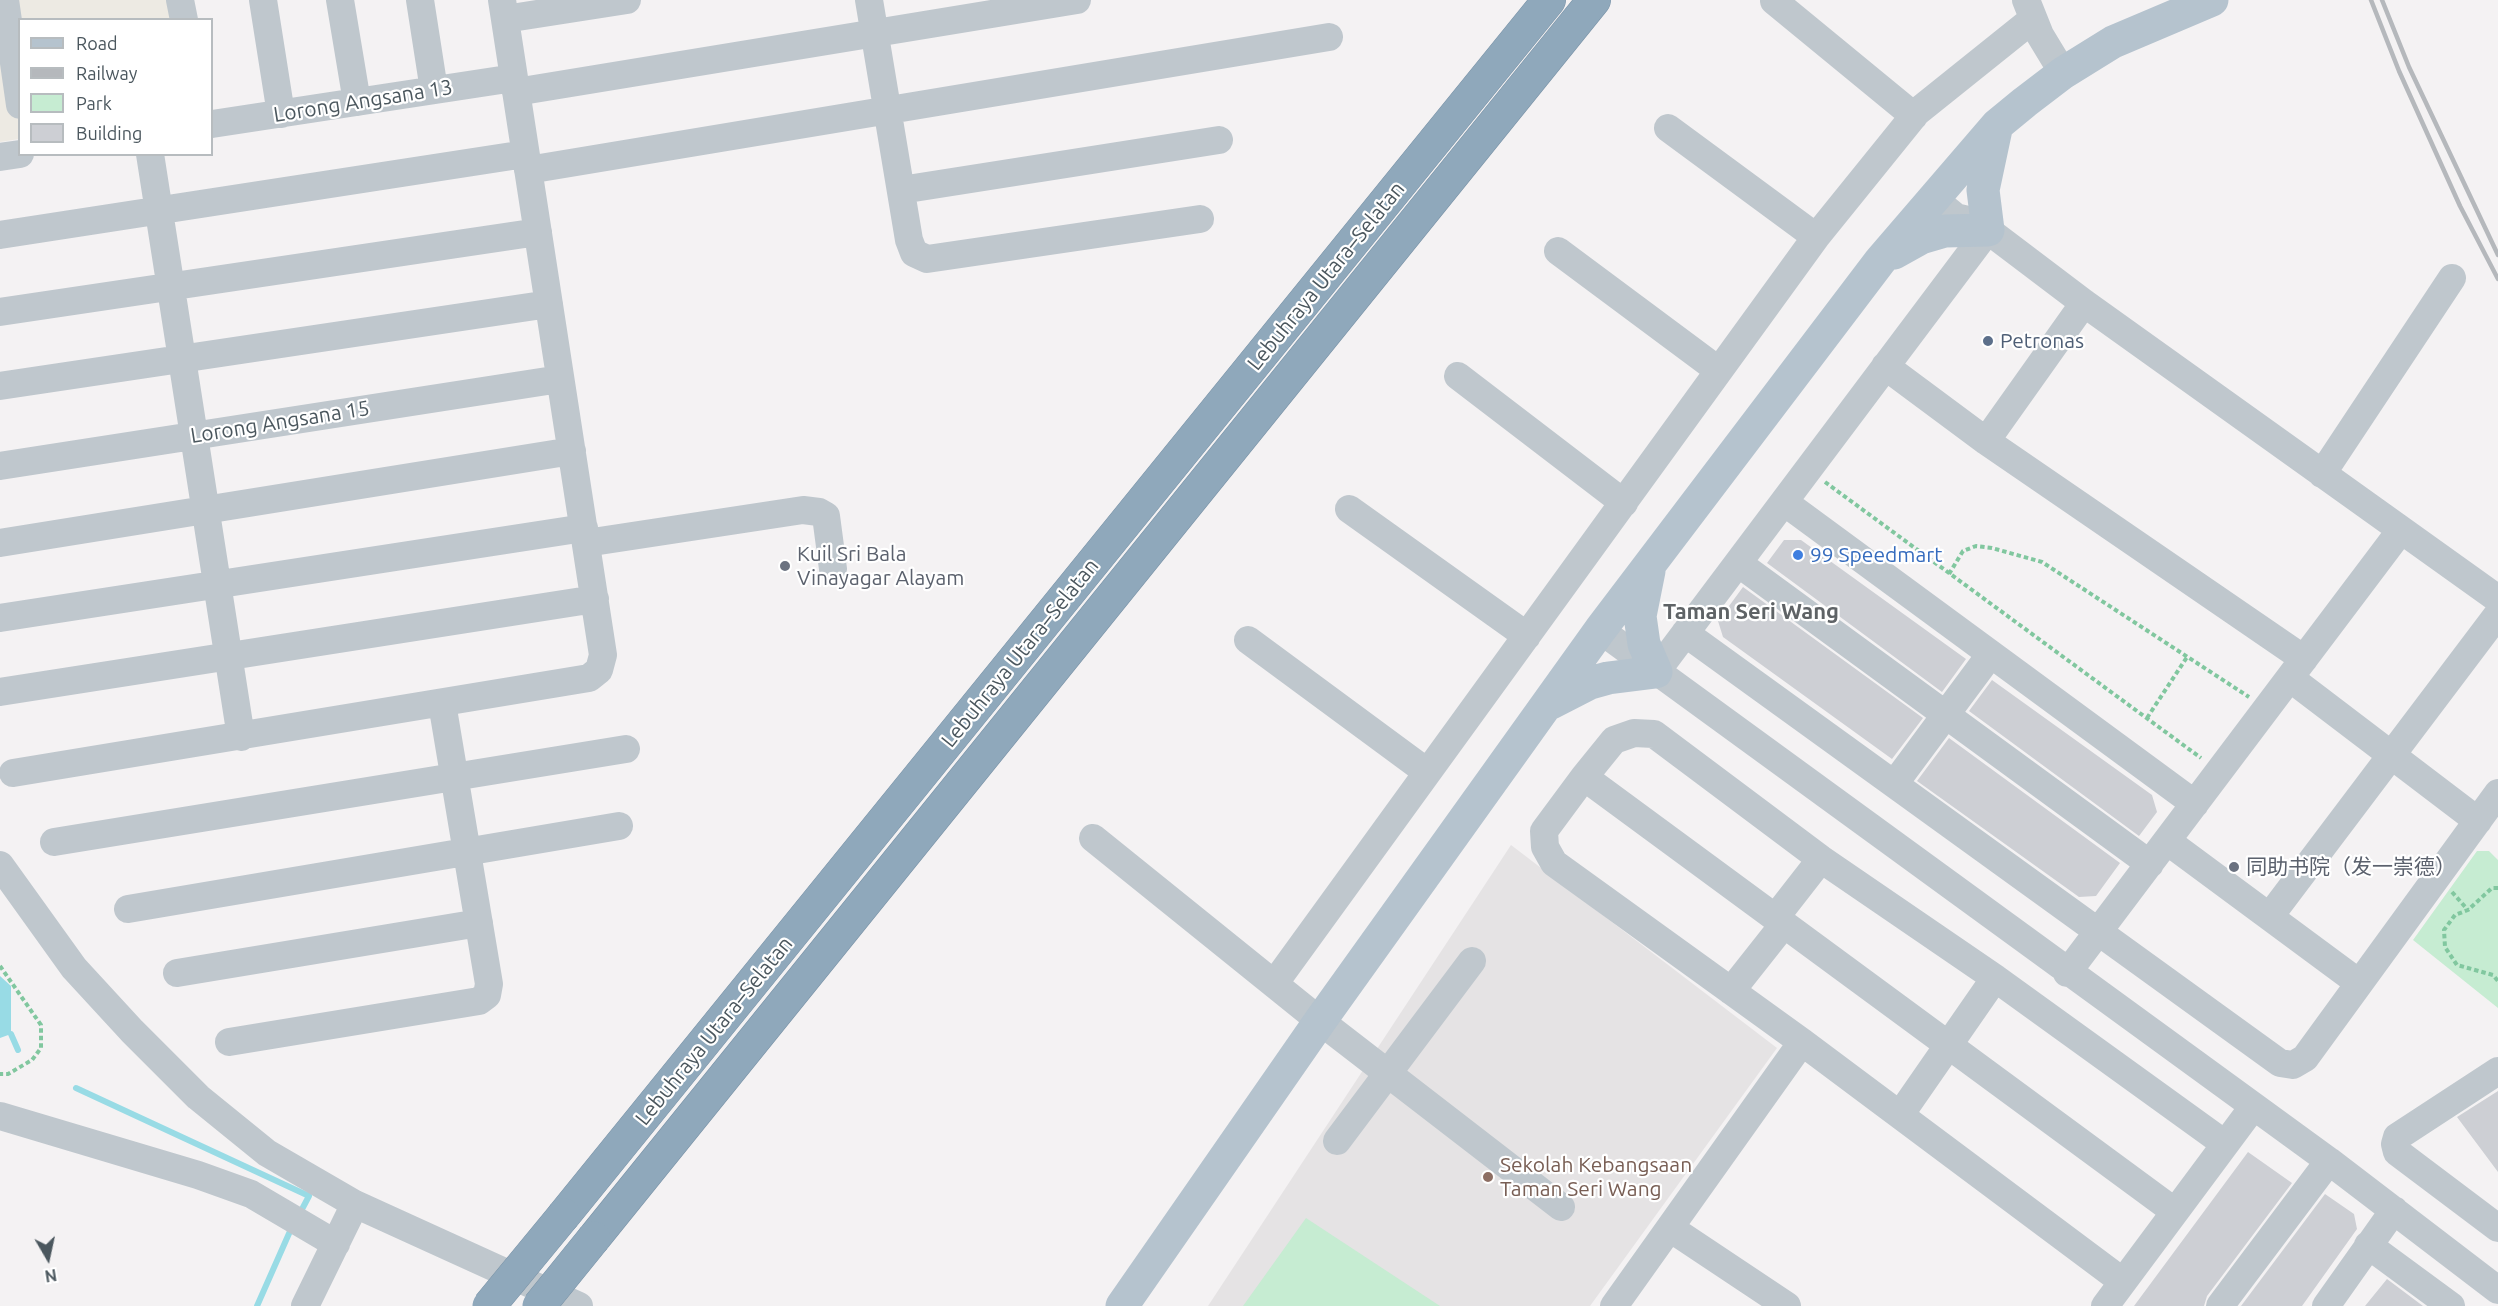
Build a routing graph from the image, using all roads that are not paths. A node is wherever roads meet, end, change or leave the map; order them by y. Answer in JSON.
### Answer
{"nodes":[{"id":1,"x":5,"y":0,"type":"edge"},
{"id":2,"x":180,"y":0,"type":"edge"},
{"id":3,"x":263,"y":0,"type":"edge"},
{"id":4,"x":340,"y":0,"type":"edge"},
{"id":5,"x":420,"y":0,"type":"edge"},
{"id":6,"x":627,"y":0,"type":"edge"},
{"id":7,"x":869,"y":0,"type":"edge"},
{"id":8,"x":1077,"y":0,"type":"edge"},
{"id":9,"x":1550,"y":0,"type":"edge"},
{"id":10,"x":1594,"y":0,"type":"edge"},
{"id":11,"x":2212,"y":0,"type":"edge"},
{"id":12,"x":1774,"y":2,"type":"edge"},
{"id":13,"x":2029,"y":9,"type":"edge"},
{"id":14,"x":503,"y":10,"type":"edge"},
{"id":15,"x":184,"y":18,"type":"edge"},
{"id":16,"x":875,"y":32,"type":"junction"},
{"id":17,"x":1329,"y":37,"type":"dead end"},
{"id":18,"x":2063,"y":73,"type":"junction"},
{"id":19,"x":515,"y":85,"type":"junction"},
{"id":20,"x":434,"y":90,"type":"junction"},
{"id":21,"x":18,"y":91,"type":"edge"},
{"id":22,"x":357,"y":102,"type":"junction"},
{"id":23,"x":888,"y":112,"type":"junction"},
{"id":24,"x":281,"y":114,"type":"junction"},
{"id":25,"x":1914,"y":116,"type":"junction"},
{"id":26,"x":213,"y":124,"type":"edge"},
{"id":27,"x":1997,"y":125,"type":"junction"},
{"id":28,"x":1668,"y":128,"type":"dead end"},
{"id":29,"x":1219,"y":140,"type":"dead end"},
{"id":30,"x":18,"y":154,"type":"edge"},
{"id":31,"x":150,"y":156,"type":"edge"},
{"id":32,"x":0,"y":157,"type":"edge"},
{"id":33,"x":527,"y":162,"type":"junction"},
{"id":34,"x":901,"y":190,"type":"junction"},
{"id":35,"x":1940,"y":193,"type":"junction"},
{"id":36,"x":158,"y":209,"type":"junction"},
{"id":37,"x":1200,"y":219,"type":"dead end"},
{"id":38,"x":1982,"y":226,"type":"junction"},
{"id":39,"x":538,"y":232,"type":"junction"},
{"id":40,"x":0,"y":235,"type":"edge"},
{"id":41,"x":1816,"y":237,"type":"junction"},
{"id":42,"x":1558,"y":251,"type":"dead end"},
{"id":43,"x":1880,"y":261,"type":"junction"},
{"id":44,"x":2452,"y":278,"type":"dead end"},
{"id":45,"x":170,"y":285,"type":"junction"},
{"id":46,"x":2084,"y":303,"type":"junction"},
{"id":47,"x":549,"y":304,"type":"junction"},
{"id":48,"x":0,"y":312,"type":"edge"},
{"id":49,"x":182,"y":358,"type":"junction"},
{"id":50,"x":1885,"y":366,"type":"junction"},
{"id":51,"x":1718,"y":370,"type":"junction"},
{"id":52,"x":1458,"y":376,"type":"dead end"},
{"id":53,"x":560,"y":379,"type":"junction"},
{"id":54,"x":0,"y":386,"type":"edge"},
{"id":55,"x":194,"y":435,"type":"junction"},
{"id":56,"x":1986,"y":441,"type":"junction"},
{"id":57,"x":572,"y":451,"type":"junction"},
{"id":58,"x":0,"y":466,"type":"edge"},
{"id":59,"x":2322,"y":474,"type":"junction"},
{"id":60,"x":1784,"y":502,"type":"junction"},
{"id":61,"x":1624,"y":503,"type":"junction"},
{"id":62,"x":1348,"y":509,"type":"dead end"},
{"id":63,"x":206,"y":510,"type":"junction"},
{"id":64,"x":2401,"y":530,"type":"junction"},
{"id":65,"x":585,"y":536,"type":"junction"},
{"id":66,"x":0,"y":543,"type":"edge"},
{"id":67,"x":1738,"y":563,"type":"junction"},
{"id":68,"x":1650,"y":564,"type":"junction"},
{"id":69,"x":832,"y":569,"type":"dead end"},
{"id":70,"x":217,"y":583,"type":"junction"},
{"id":71,"x":2496,"y":596,"type":"edge"},
{"id":72,"x":595,"y":599,"type":"junction"},
{"id":73,"x":0,"y":618,"type":"edge"},
{"id":74,"x":1600,"y":630,"type":"junction"},
{"id":75,"x":1686,"y":633,"type":"junction"},
{"id":76,"x":1527,"y":636,"type":"junction"},
{"id":77,"x":1248,"y":640,"type":"dead end"},
{"id":78,"x":1990,"y":655,"type":"junction"},
{"id":79,"x":228,"y":656,"type":"junction"},
{"id":80,"x":2297,"y":669,"type":"junction"},
{"id":81,"x":1656,"y":672,"type":"junction"},
{"id":82,"x":0,"y":692,"type":"edge"},
{"id":83,"x":442,"y":703,"type":"junction"},
{"id":84,"x":1550,"y":704,"type":"junction"},
{"id":85,"x":1945,"y":716,"type":"junction"},
{"id":86,"x":241,"y":736,"type":"junction"},
{"id":87,"x":626,"y":749,"type":"dead end"},
{"id":88,"x":2391,"y":756,"type":"junction"},
{"id":89,"x":1427,"y":772,"type":"junction"},
{"id":90,"x":14,"y":773,"type":"dead end"},
{"id":91,"x":454,"y":777,"type":"junction"},
{"id":92,"x":1584,"y":777,"type":"junction"},
{"id":93,"x":1895,"y":783,"type":"junction"},
{"id":94,"x":2195,"y":804,"type":"junction"},
{"id":95,"x":2490,"y":810,"type":"edge"},
{"id":96,"x":619,"y":826,"type":"dead end"},
{"id":97,"x":1093,"y":838,"type":"dead end"},
{"id":98,"x":54,"y":842,"type":"dead end"},
{"id":99,"x":467,"y":852,"type":"junction"},
{"id":100,"x":2158,"y":853,"type":"junction"},
{"id":101,"x":1821,"y":859,"type":"junction"},
{"id":102,"x":0,"y":865,"type":"edge"},
{"id":103,"x":128,"y":909,"type":"dead end"},
{"id":104,"x":2270,"y":916,"type":"junction"},
{"id":105,"x":1780,"y":921,"type":"junction"},
{"id":106,"x":479,"y":923,"type":"junction"},
{"id":107,"x":2099,"y":931,"type":"junction"},
{"id":108,"x":1472,"y":961,"type":"dead end"},
{"id":109,"x":177,"y":973,"type":"dead end"},
{"id":110,"x":2067,"y":973,"type":"junction"},
{"id":111,"x":1995,"y":978,"type":"junction"},
{"id":112,"x":2359,"y":983,"type":"junction"},
{"id":113,"x":1274,"y":984,"type":"junction"},
{"id":114,"x":1731,"y":991,"type":"junction"},
{"id":115,"x":1320,"y":1021,"type":"junction"},
{"id":116,"x":229,"y":1042,"type":"dead end"},
{"id":117,"x":1802,"y":1042,"type":"junction"},
{"id":118,"x":1947,"y":1044,"type":"junction"},
{"id":119,"x":1388,"y":1073,"type":"junction"},
{"id":120,"x":2497,"y":1075,"type":"edge"},
{"id":121,"x":2253,"y":1107,"type":"junction"},
{"id":122,"x":1900,"y":1115,"type":"junction"},
{"id":123,"x":0,"y":1116,"type":"edge"},
{"id":124,"x":1336,"y":1141,"type":"dead end"},
{"id":125,"x":2225,"y":1144,"type":"junction"},
{"id":126,"x":2329,"y":1161,"type":"junction"},
{"id":127,"x":355,"y":1204,"type":"junction"},
{"id":128,"x":1561,"y":1207,"type":"dead end"},
{"id":129,"x":2394,"y":1210,"type":"junction"},
{"id":130,"x":2174,"y":1211,"type":"junction"},
{"id":131,"x":1670,"y":1228,"type":"junction"},
{"id":132,"x":2498,"y":1228,"type":"edge"},
{"id":133,"x":336,"y":1244,"type":"junction"},
{"id":134,"x":2368,"y":1245,"type":"junction"},
{"id":135,"x":2122,"y":1281,"type":"junction"},
{"id":136,"x":2495,"y":1284,"type":"edge"},
{"id":137,"x":305,"y":1306,"type":"edge"},
{"id":138,"x":489,"y":1306,"type":"edge"},
{"id":139,"x":539,"y":1306,"type":"edge"},
{"id":140,"x":579,"y":1306,"type":"edge"},
{"id":141,"x":1122,"y":1306,"type":"edge"},
{"id":142,"x":1614,"y":1306,"type":"edge"},
{"id":143,"x":1787,"y":1306,"type":"edge"},
{"id":144,"x":2104,"y":1306,"type":"edge"},
{"id":145,"x":2220,"y":1306,"type":"edge"},
{"id":146,"x":2326,"y":1306,"type":"edge"},
{"id":147,"x":2451,"y":1306,"type":"edge"}],
"edges":[{"from":1,"to":21,"type":"street"},
{"from":2,"to":15,"type":"street"},
{"from":3,"to":24,"type":"street"},
{"from":4,"to":22,"type":"street"},
{"from":5,"to":20,"type":"street"},
{"from":6,"to":14,"type":"street"},
{"from":7,"to":16,"type":"street"},
{"from":8,"to":16,"type":"street","name":"Lorong Angsana 13"},
{"from":9,"to":138,"type":"highway","name":"Lebuhraya Utara–Selatan","bridge":true},
{"from":10,"to":139,"type":"highway","name":"Lebuhraya Utara–Selatan","bridge":true},
{"from":11,"to":18,"type":"main road"},
{"from":12,"to":25,"type":"street"},
{"from":13,"to":18,"type":"street"},
{"from":13,"to":25,"type":"street"},
{"from":14,"to":19,"type":"street"},
{"from":16,"to":19,"type":"street","name":"Lorong Angsana 13"},
{"from":16,"to":23,"type":"street"},
{"from":17,"to":23,"type":"street"},
{"from":18,"to":27,"type":"main road"},
{"from":19,"to":20,"type":"street","name":"Lorong Angsana 13"},
{"from":19,"to":33,"type":"street"},
{"from":20,"to":22,"type":"street","name":"Lorong Angsana 13"},
{"from":22,"to":24,"type":"street","name":"Lorong Angsana 13"},
{"from":23,"to":33,"type":"street"},
{"from":23,"to":34,"type":"street"},
{"from":24,"to":26,"type":"street","name":"Lorong Angsana 13"},
{"from":25,"to":41,"type":"street"},
{"from":27,"to":35,"type":"main road"},
{"from":27,"to":38,"type":"main road"},
{"from":28,"to":41,"type":"street"},
{"from":29,"to":34,"type":"street"},
{"from":30,"to":32,"type":"street"},
{"from":31,"to":36,"type":"street"},
{"from":33,"to":36,"type":"street"},
{"from":33,"to":39,"type":"street"},
{"from":34,"to":37,"type":"street"},
{"from":35,"to":38,"type":"street"},
{"from":35,"to":43,"type":"main road"},
{"from":36,"to":40,"type":"street"},
{"from":36,"to":45,"type":"street"},
{"from":38,"to":43,"type":"main road"},
{"from":38,"to":46,"type":"street"},
{"from":38,"to":50,"type":"street"},
{"from":39,"to":45,"type":"street"},
{"from":39,"to":47,"type":"street"},
{"from":41,"to":51,"type":"street"},
{"from":42,"to":51,"type":"street"},
{"from":43,"to":68,"type":"main road"},
{"from":44,"to":59,"type":"street"},
{"from":45,"to":48,"type":"street"},
{"from":45,"to":49,"type":"street"},
{"from":46,"to":56,"type":"street"},
{"from":46,"to":59,"type":"street"},
{"from":47,"to":49,"type":"street"},
{"from":47,"to":53,"type":"street"},
{"from":49,"to":54,"type":"street"},
{"from":49,"to":55,"type":"street"},
{"from":50,"to":56,"type":"street"},
{"from":50,"to":60,"type":"street"},
{"from":51,"to":61,"type":"street"},
{"from":52,"to":61,"type":"street"},
{"from":53,"to":55,"type":"street","name":"Lorong Angsana 15"},
{"from":53,"to":57,"type":"street"},
{"from":55,"to":58,"type":"street","name":"Lorong Angsana 15"},
{"from":55,"to":63,"type":"street"},
{"from":56,"to":80,"type":"street"},
{"from":57,"to":63,"type":"street"},
{"from":57,"to":65,"type":"street"},
{"from":59,"to":64,"type":"street"},
{"from":60,"to":67,"type":"street"},
{"from":60,"to":78,"type":"street"},
{"from":61,"to":76,"type":"street"},
{"from":62,"to":76,"type":"street"},
{"from":63,"to":66,"type":"street"},
{"from":63,"to":70,"type":"street"},
{"from":64,"to":71,"type":"street"},
{"from":64,"to":80,"type":"street"},
{"from":65,"to":69,"type":"street"},
{"from":65,"to":70,"type":"street"},
{"from":65,"to":72,"type":"street"},
{"from":67,"to":75,"type":"street"},
{"from":67,"to":85,"type":"street"},
{"from":68,"to":74,"type":"main road"},
{"from":68,"to":81,"type":"main road"},
{"from":70,"to":73,"type":"street"},
{"from":70,"to":79,"type":"street"},
{"from":71,"to":88,"type":"street"},
{"from":72,"to":79,"type":"street"},
{"from":72,"to":83,"type":"street"},
{"from":74,"to":81,"type":"street"},
{"from":74,"to":84,"type":"main road"},
{"from":75,"to":81,"type":"street"},
{"from":75,"to":93,"type":"street"},
{"from":76,"to":89,"type":"street"},
{"from":77,"to":89,"type":"street"},
{"from":78,"to":85,"type":"street"},
{"from":78,"to":94,"type":"street"},
{"from":79,"to":82,"type":"street"},
{"from":79,"to":86,"type":"street"},
{"from":80,"to":88,"type":"street"},
{"from":80,"to":94,"type":"street"},
{"from":81,"to":84,"type":"main road"},
{"from":81,"to":110,"type":"street"},
{"from":83,"to":86,"type":"street"},
{"from":83,"to":91,"type":"street"},
{"from":84,"to":115,"type":"main road"},
{"from":85,"to":93,"type":"street"},
{"from":85,"to":100,"type":"street"},
{"from":86,"to":90,"type":"street"},
{"from":87,"to":91,"type":"street"},
{"from":88,"to":95,"type":"street"},
{"from":88,"to":104,"type":"street"},
{"from":89,"to":113,"type":"street"},
{"from":91,"to":98,"type":"street"},
{"from":91,"to":99,"type":"street"},
{"from":92,"to":101,"type":"street"},
{"from":92,"to":105,"type":"street"},
{"from":92,"to":114,"type":"street"},
{"from":93,"to":107,"type":"street"},
{"from":94,"to":100,"type":"street"},
{"from":95,"to":112,"type":"street"},
{"from":96,"to":99,"type":"street"},
{"from":97,"to":113,"type":"street"},
{"from":99,"to":103,"type":"street"},
{"from":99,"to":106,"type":"street"},
{"from":100,"to":104,"type":"street"},
{"from":100,"to":107,"type":"street"},
{"from":101,"to":105,"type":"street"},
{"from":101,"to":111,"type":"street"},
{"from":102,"to":127,"type":"street"},
{"from":104,"to":112,"type":"street"},
{"from":105,"to":114,"type":"street"},
{"from":105,"to":118,"type":"street"},
{"from":106,"to":109,"type":"street"},
{"from":106,"to":116,"type":"street"},
{"from":107,"to":110,"type":"street"},
{"from":107,"to":112,"type":"street"},
{"from":108,"to":119,"type":"street"},
{"from":110,"to":121,"type":"street"},
{"from":111,"to":118,"type":"street"},
{"from":111,"to":125,"type":"street"},
{"from":113,"to":115,"type":"street"},
{"from":114,"to":117,"type":"street"},
{"from":115,"to":119,"type":"street"},
{"from":115,"to":141,"type":"main road"},
{"from":117,"to":122,"type":"street"},
{"from":117,"to":131,"type":"street"},
{"from":118,"to":122,"type":"street"},
{"from":118,"to":130,"type":"street"},
{"from":119,"to":124,"type":"street"},
{"from":119,"to":128,"type":"street"},
{"from":120,"to":132,"type":"street"},
{"from":121,"to":125,"type":"street"},
{"from":121,"to":126,"type":"street"},
{"from":122,"to":135,"type":"street"},
{"from":123,"to":133,"type":"street"},
{"from":125,"to":130,"type":"street"},
{"from":126,"to":129,"type":"street"},
{"from":126,"to":145,"type":"street"},
{"from":127,"to":133,"type":"street"},
{"from":127,"to":140,"type":"street"},
{"from":129,"to":134,"type":"street"},
{"from":129,"to":136,"type":"street"},
{"from":130,"to":135,"type":"street"},
{"from":131,"to":142,"type":"street"},
{"from":131,"to":143,"type":"street"},
{"from":133,"to":137,"type":"street"},
{"from":134,"to":146,"type":"street"},
{"from":134,"to":147,"type":"street"},
{"from":135,"to":144,"type":"street"}]}
